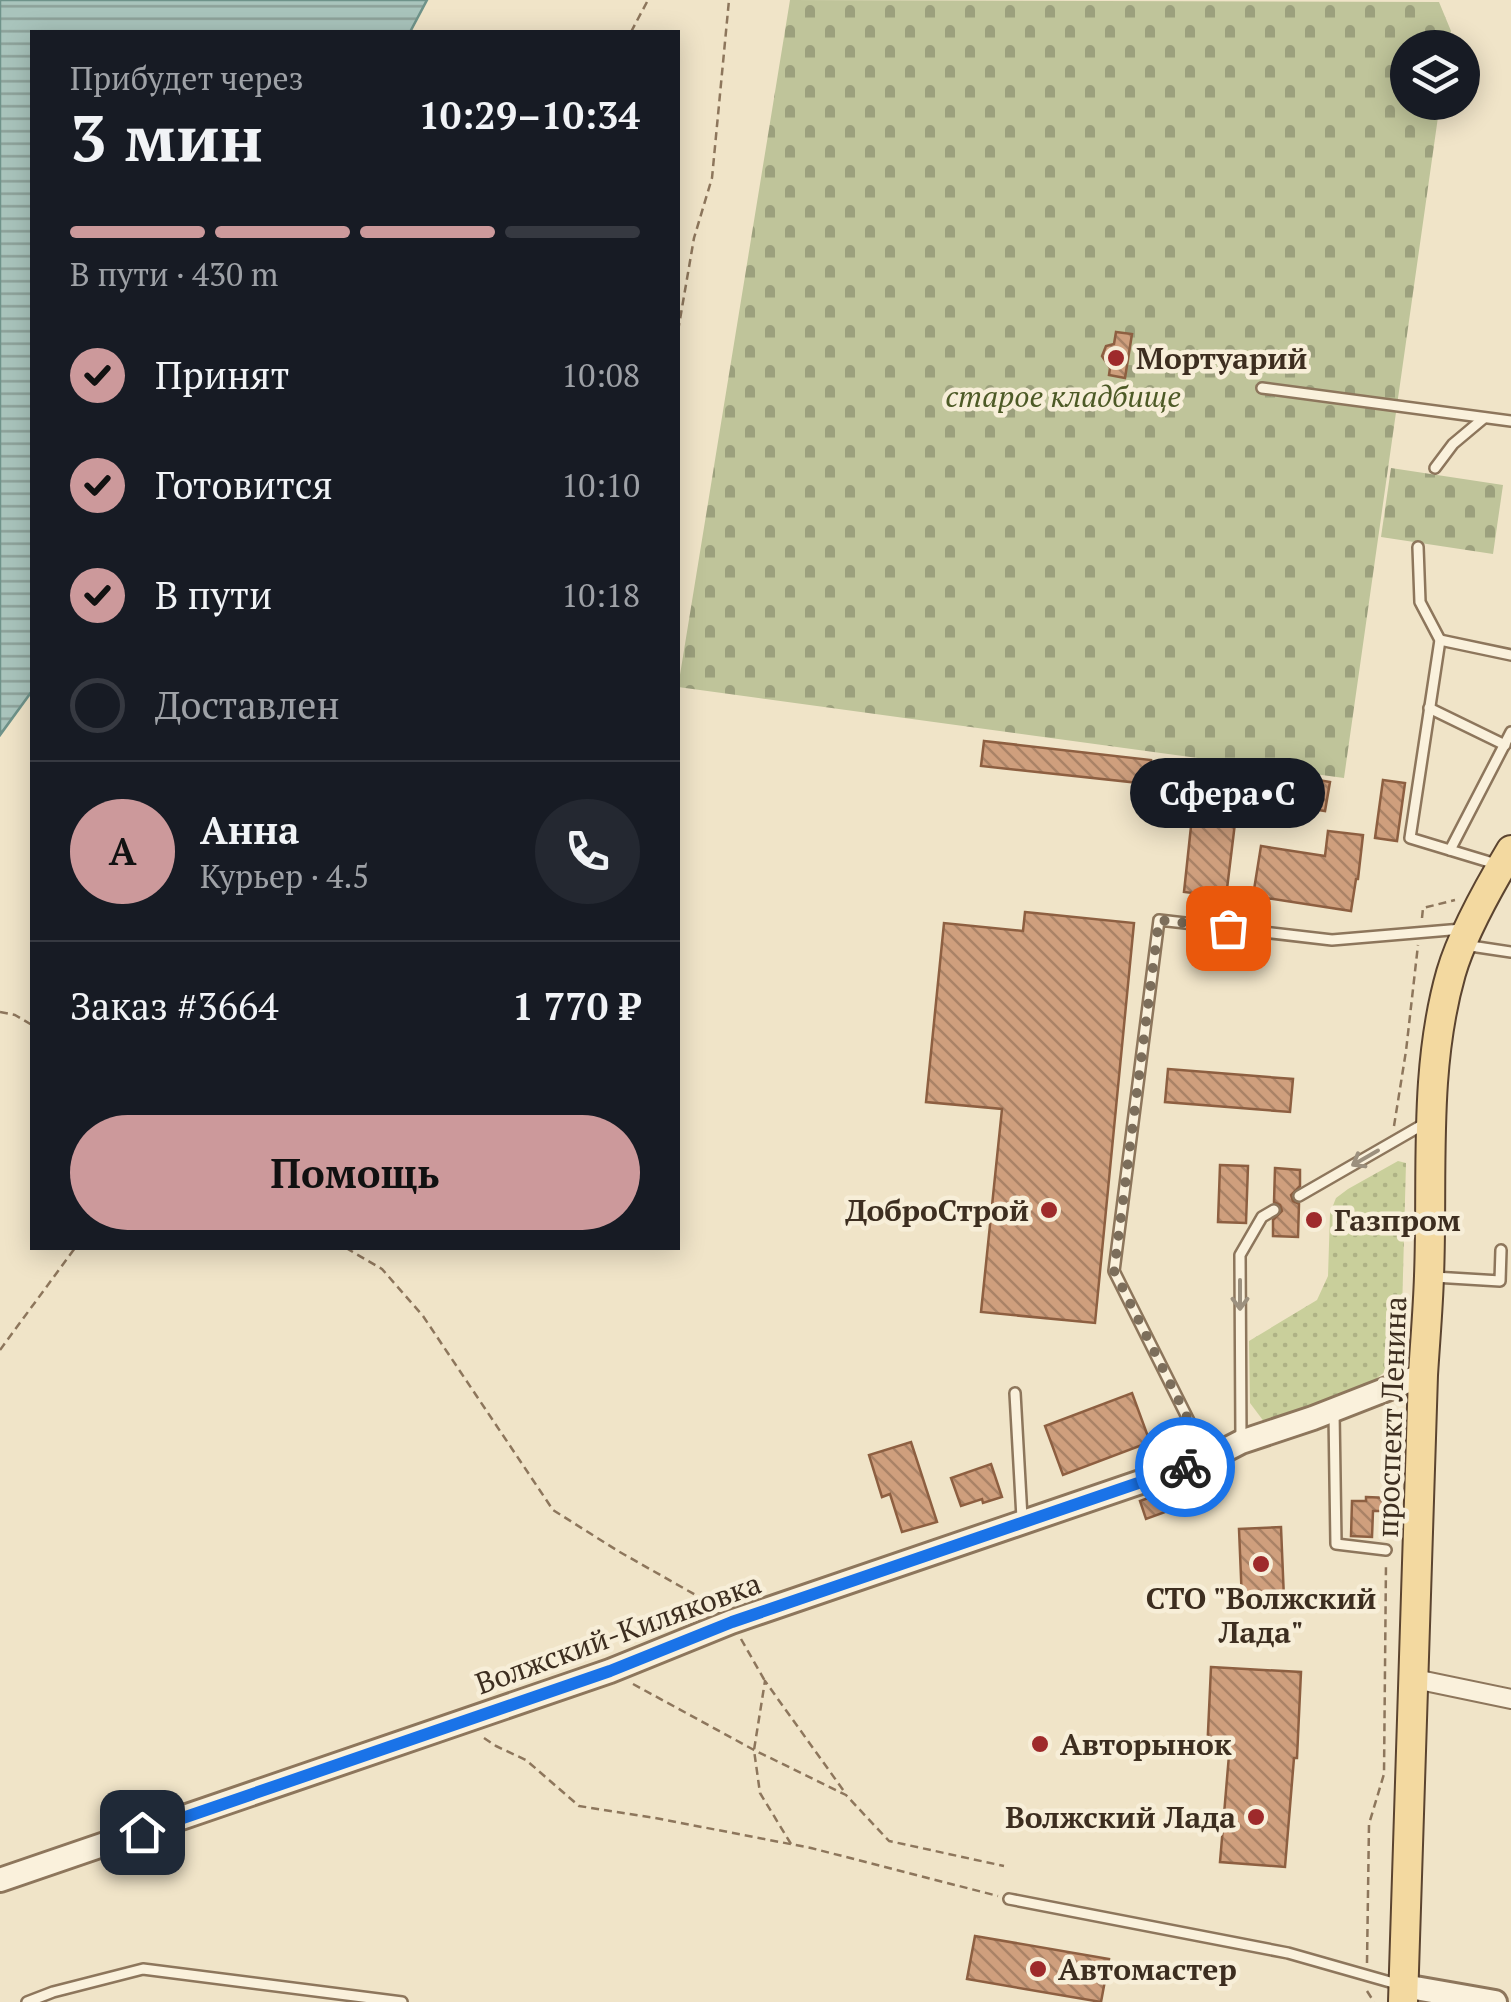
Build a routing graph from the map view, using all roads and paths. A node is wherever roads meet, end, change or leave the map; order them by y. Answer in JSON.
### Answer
{"nodes":[{"id":1,"x":648,"y":0,"type":"edge"},
{"id":2,"x":729,"y":0,"type":"edge"},
{"id":3,"x":633,"y":30,"type":"edge"},
{"id":4,"x":680,"y":319,"type":"edge"},
{"id":5,"x":1262,"y":388,"type":"dead end"},
{"id":6,"x":1484,"y":418,"type":"junction"},
{"id":7,"x":1511,"y":421,"type":"edge"},
{"id":8,"x":1436,"y":468,"type":"dead end"},
{"id":9,"x":1418,"y":548,"type":"dead end"},
{"id":10,"x":1440,"y":640,"type":"junction"},
{"id":11,"x":1511,"y":655,"type":"edge"},
{"id":12,"x":1428,"y":708,"type":"junction"},
{"id":13,"x":1511,"y":732,"type":"edge"},
{"id":14,"x":1506,"y":745,"type":"junction"},
{"id":15,"x":1450,"y":850,"type":"junction"},
{"id":16,"x":1506,"y":858,"type":"edge"},
{"id":17,"x":1455,"y":900,"type":"dead end"},
{"id":18,"x":1420,"y":933,"type":"junction"},
{"id":19,"x":1466,"y":937,"type":"junction"},
{"id":20,"x":1511,"y":952,"type":"edge"},
{"id":21,"x":0,"y":1012,"type":"edge"},
{"id":22,"x":30,"y":1024,"type":"edge"},
{"id":23,"x":1430,"y":1120,"type":"junction"},
{"id":24,"x":1392,"y":1142,"type":"junction"},
{"id":25,"x":1299,"y":1196,"type":"dead end"},
{"id":26,"x":1274,"y":1210,"type":"dead end"},
{"id":27,"x":74,"y":1250,"type":"edge"},
{"id":28,"x":350,"y":1250,"type":"edge"},
{"id":29,"x":1501,"y":1250,"type":"dead end"},
{"id":30,"x":1429,"y":1277,"type":"junction"},
{"id":31,"x":0,"y":1350,"type":"edge"},
{"id":32,"x":1423,"y":1375,"type":"junction"},
{"id":33,"x":1014,"y":1393,"type":"dead end"},
{"id":34,"x":1334,"y":1410,"type":"junction"},
{"id":35,"x":1241,"y":1442,"type":"junction"},
{"id":36,"x":1208,"y":1459,"type":"junction"},
{"id":37,"x":1022,"y":1521,"type":"junction"},
{"id":38,"x":1386,"y":1550,"type":"joint"},
{"id":39,"x":732,"y":1622,"type":"junction"},
{"id":40,"x":610,"y":1671,"type":"junction"},
{"id":41,"x":1415,"y":1680,"type":"junction"},
{"id":42,"x":766,"y":1681,"type":"junction"},
{"id":43,"x":1511,"y":1699,"type":"edge"},
{"id":44,"x":462,"y":1722,"type":"junction"},
{"id":45,"x":754,"y":1750,"type":"junction"},
{"id":46,"x":846,"y":1795,"type":"junction"},
{"id":47,"x":791,"y":1844,"type":"junction"},
{"id":48,"x":1004,"y":1866,"type":"dead end"},
{"id":49,"x":0,"y":1880,"type":"edge"},
{"id":50,"x":1010,"y":1899,"type":"joint"},
{"id":51,"x":1367,"y":1975,"type":"junction"},
{"id":52,"x":1404,"y":1994,"type":"edge"},
{"id":53,"x":27,"y":2002,"type":"edge"},
{"id":54,"x":402,"y":2002,"type":"edge"},
{"id":55,"x":1374,"y":2002,"type":"edge"},
{"id":56,"x":1495,"y":2002,"type":"edge"}],
"edges":[{"from":1,"to":3,"type":"path"},
{"from":2,"to":4,"type":"path"},
{"from":5,"to":6,"type":"lane"},
{"from":6,"to":7,"type":"lane"},
{"from":6,"to":8,"type":"lane"},
{"from":9,"to":10,"type":"lane"},
{"from":10,"to":11,"type":"lane"},
{"from":10,"to":12,"type":"lane"},
{"from":12,"to":14,"type":"lane"},
{"from":12,"to":15,"type":"lane"},
{"from":13,"to":14,"type":"lane"},
{"from":14,"to":15,"type":"lane"},
{"from":15,"to":16,"type":"lane"},
{"from":16,"to":19,"type":"main road","name":"проспект Ленина"},
{"from":17,"to":18,"type":"path"},
{"from":18,"to":19,"type":"lane"},
{"from":18,"to":24,"type":"path"},
{"from":18,"to":36,"type":"lane"},
{"from":19,"to":20,"type":"lane"},
{"from":19,"to":23,"type":"main road","name":"проспект Ленина"},
{"from":21,"to":22,"type":"path"},
{"from":23,"to":24,"type":"lane"},
{"from":23,"to":30,"type":"main road","name":"проспект Ленина"},
{"from":24,"to":25,"type":"lane","one_way":true},
{"from":26,"to":35,"type":"lane","one_way":true},
{"from":27,"to":31,"type":"path"},
{"from":28,"to":39,"type":"path"},
{"from":29,"to":30,"type":"lane"},
{"from":30,"to":32,"type":"main road","name":"проспект Ленина"},
{"from":32,"to":34,"type":"street","name":"Волжский-Киляковка"},
{"from":32,"to":41,"type":"main road","name":"проспект Ленина"},
{"from":33,"to":37,"type":"lane"},
{"from":34,"to":35,"type":"street","name":"Волжский-Киляковка"},
{"from":34,"to":38,"type":"lane"},
{"from":35,"to":36,"type":"street","name":"Волжский-Киляковка"},
{"from":36,"to":37,"type":"street","name":"Волжский-Киляковка"},
{"from":37,"to":39,"type":"street","name":"Волжский-Киляковка"},
{"from":38,"to":51,"type":"path"},
{"from":39,"to":40,"type":"street","name":"Волжский-Киляковка"},
{"from":39,"to":42,"type":"path"},
{"from":40,"to":44,"type":"street","name":"Волжский-Киляковка"},
{"from":40,"to":45,"type":"path"},
{"from":41,"to":43,"type":"street"},
{"from":41,"to":52,"type":"main road","name":"проспект Ленина"},
{"from":42,"to":45,"type":"path"},
{"from":42,"to":46,"type":"path"},
{"from":44,"to":47,"type":"path"},
{"from":44,"to":49,"type":"street","name":"Волжский-Киляковка"},
{"from":45,"to":46,"type":"path"},
{"from":45,"to":47,"type":"path"},
{"from":46,"to":48,"type":"path"},
{"from":47,"to":50,"type":"path"},
{"from":50,"to":51,"type":"lane"},
{"from":51,"to":52,"type":"lane"},
{"from":51,"to":55,"type":"path"},
{"from":52,"to":56,"type":"street"},
{"from":53,"to":54,"type":"lane"}]}
